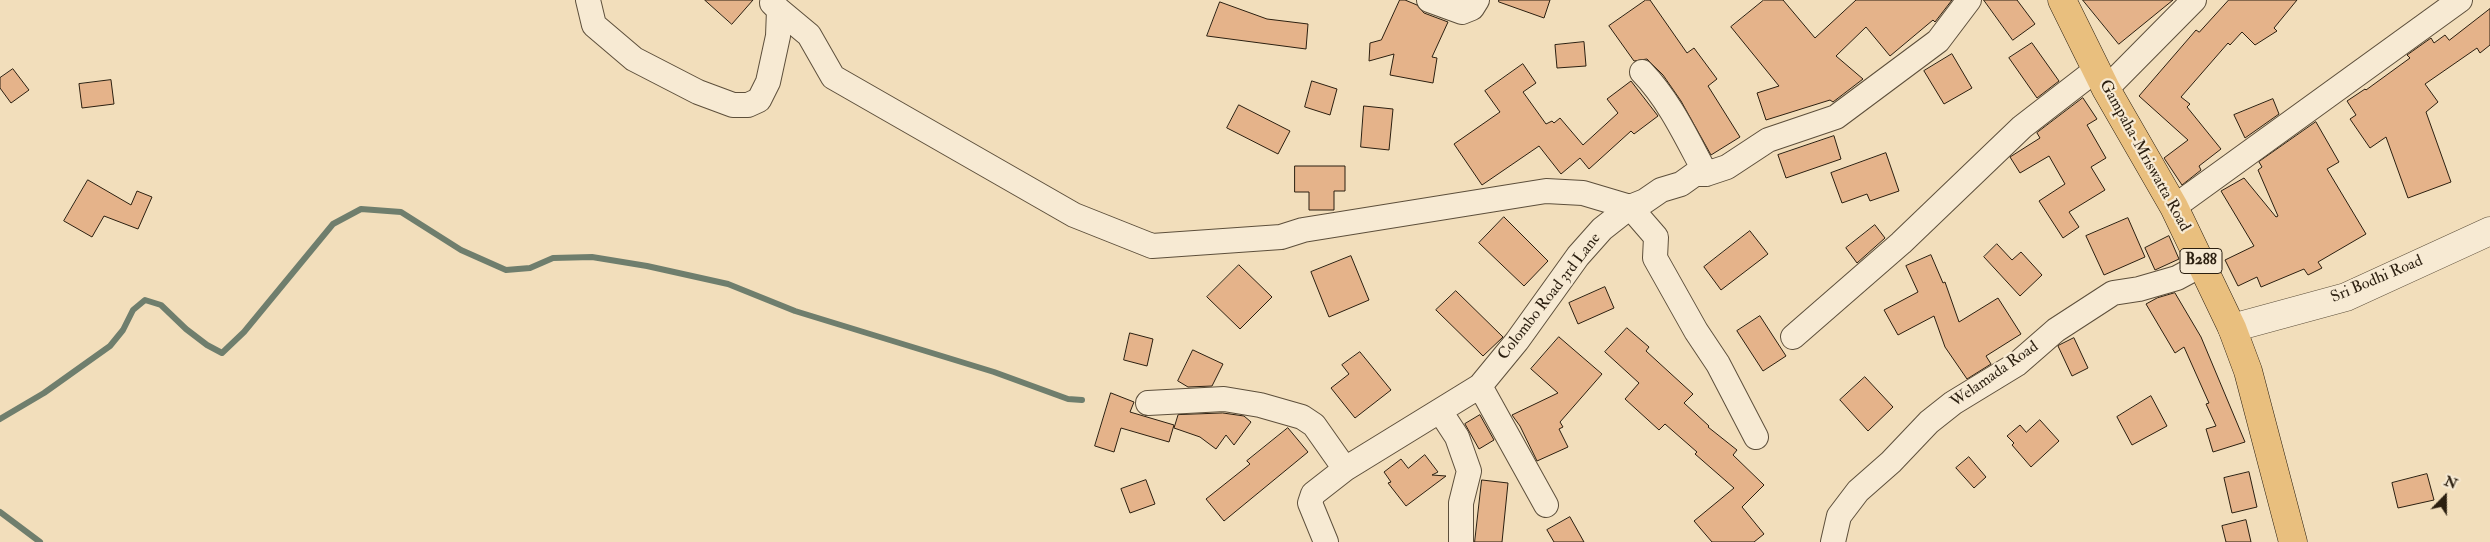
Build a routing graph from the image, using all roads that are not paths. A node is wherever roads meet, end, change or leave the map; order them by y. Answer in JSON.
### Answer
{"nodes":[{"id":1,"x":588,"y":0,"type":"edge"},
{"id":2,"x":1429,"y":0,"type":"edge"},
{"id":3,"x":1477,"y":0,"type":"edge"},
{"id":4,"x":1969,"y":0,"type":"edge"},
{"id":5,"x":2062,"y":0,"type":"edge"},
{"id":6,"x":2194,"y":0,"type":"edge"},
{"id":7,"x":2460,"y":0,"type":"edge"},
{"id":8,"x":774,"y":5,"type":"edge"},
{"id":9,"x":1642,"y":72,"type":"dead end"},
{"id":10,"x":2102,"y":79,"type":"junction"},
{"id":11,"x":1706,"y":174,"type":"junction"},
{"id":12,"x":1630,"y":207,"type":"junction"},
{"id":13,"x":2174,"y":207,"type":"junction"},
{"id":14,"x":2490,"y":231,"type":"edge"},
{"id":15,"x":2203,"y":264,"type":"junction"},
{"id":16,"x":2232,"y":328,"type":"junction"},
{"id":17,"x":1793,"y":337,"type":"dead end"},
{"id":18,"x":1480,"y":386,"type":"junction"},
{"id":19,"x":1148,"y":403,"type":"dead end"},
{"id":20,"x":1440,"y":411,"type":"junction"},
{"id":21,"x":1756,"y":438,"type":"dead end"},
{"id":22,"x":1345,"y":469,"type":"junction"},
{"id":23,"x":1546,"y":505,"type":"dead end"},
{"id":24,"x":1326,"y":542,"type":"edge"},
{"id":25,"x":1461,"y":542,"type":"edge"},
{"id":26,"x":1833,"y":542,"type":"edge"},
{"id":27,"x":2293,"y":542,"type":"edge"}],
"edges":[{"from":1,"to":8,"type":"street"},
{"from":2,"to":3,"type":"street"},
{"from":4,"to":11,"type":"street","name":"Colombo Road 3rd Lane"},
{"from":5,"to":10,"type":"main road","name":"Gampaha-Mriswatta Road","number":"B288"},
{"from":6,"to":10,"type":"street"},
{"from":7,"to":13,"type":"street"},
{"from":8,"to":12,"type":"street"},
{"from":9,"to":11,"type":"street"},
{"from":10,"to":13,"type":"main road","name":"Gampaha-Mriswatta Road","number":"B288"},
{"from":10,"to":17,"type":"street"},
{"from":11,"to":12,"type":"street","name":"Colombo Road 3rd Lane"},
{"from":12,"to":18,"type":"street","name":"Colombo Road 3rd Lane"},
{"from":12,"to":21,"type":"street"},
{"from":13,"to":15,"type":"main road","name":"Gampaha-Mriswatta Road","number":"B288"},
{"from":14,"to":16,"type":"street","name":"Sri Bodhi Road"},
{"from":15,"to":16,"type":"main road","name":"Gampaha-Mriswatta Road","number":"B288"},
{"from":15,"to":26,"type":"street","name":"Welamada Road"},
{"from":16,"to":27,"type":"main road","name":"Gampaha-Mriswatta Road","number":"B288"},
{"from":18,"to":20,"type":"street","name":"Colombo Road 3rd Lane"},
{"from":18,"to":23,"type":"street"},
{"from":19,"to":22,"type":"street"},
{"from":20,"to":22,"type":"street","name":"Colombo Road 3rd Lane"},
{"from":20,"to":25,"type":"street"},
{"from":22,"to":24,"type":"street","name":"Colombo Road 3rd Lane"}]}
